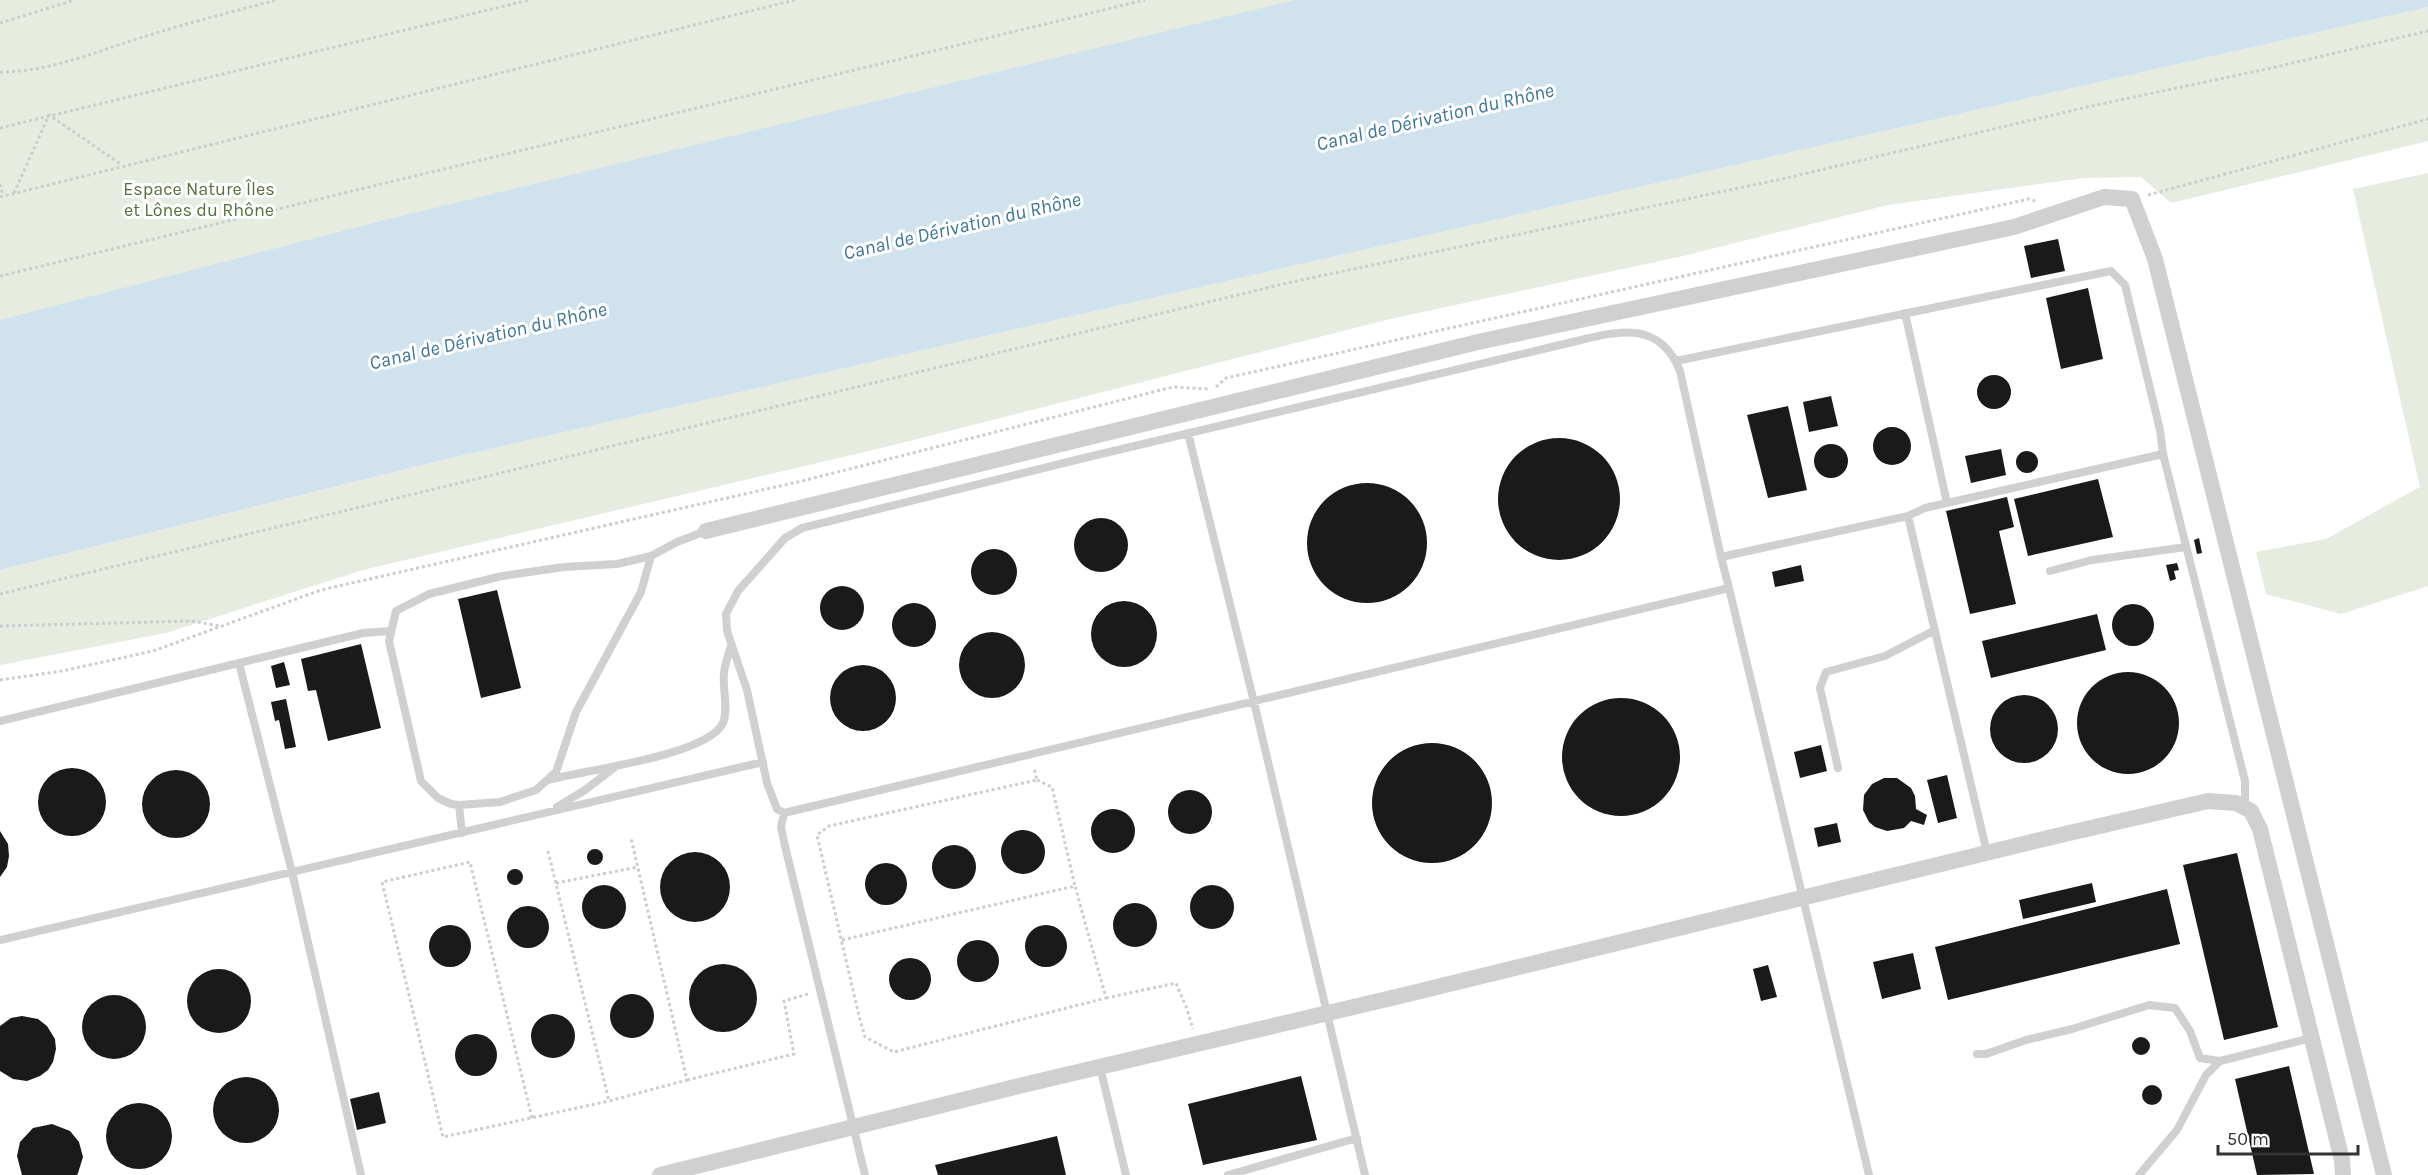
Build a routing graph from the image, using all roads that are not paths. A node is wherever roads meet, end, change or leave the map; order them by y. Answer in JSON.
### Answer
{"nodes":[{"id":1,"x":1905,"y":313,"type":"junction"},
{"id":2,"x":1676,"y":361,"type":"junction"},
{"id":3,"x":1188,"y":433,"type":"junction"},
{"id":4,"x":2163,"y":454,"type":"junction"},
{"id":5,"x":1947,"y":503,"type":"junction"},
{"id":6,"x":1908,"y":516,"type":"junction"},
{"id":7,"x":706,"y":531,"type":"joint"},
{"id":8,"x":2186,"y":547,"type":"junction"},
{"id":9,"x":651,"y":556,"type":"junction"},
{"id":10,"x":1721,"y":557,"type":"junction"},
{"id":11,"x":2050,"y":571,"type":"dead end"},
{"id":12,"x":1729,"y":588,"type":"junction"},
{"id":13,"x":1935,"y":630,"type":"junction"},
{"id":14,"x":391,"y":631,"type":"junction"},
{"id":15,"x":731,"y":646,"type":"junction"},
{"id":16,"x":239,"y":663,"type":"junction"},
{"id":17,"x":1254,"y":702,"type":"junction"},
{"id":18,"x":0,"y":722,"type":"edge"},
{"id":19,"x":763,"y":762,"type":"junction"},
{"id":20,"x":618,"y":765,"type":"junction"},
{"id":21,"x":1838,"y":768,"type":"dead end"},
{"id":22,"x":545,"y":781,"type":"junction"},
{"id":23,"x":459,"y":805,"type":"junction"},
{"id":24,"x":2245,"y":808,"type":"junction"},
{"id":25,"x":549,"y":812,"type":"junction"},
{"id":26,"x":784,"y":813,"type":"junction"},
{"id":27,"x":462,"y":833,"type":"junction"},
{"id":28,"x":1987,"y":853,"type":"junction"},
{"id":29,"x":292,"y":873,"type":"junction"},
{"id":30,"x":1803,"y":899,"type":"junction"},
{"id":31,"x":0,"y":940,"type":"edge"},
{"id":32,"x":1328,"y":1013,"type":"junction"},
{"id":33,"x":2311,"y":1038,"type":"junction"},
{"id":34,"x":1977,"y":1054,"type":"dead end"},
{"id":35,"x":2220,"y":1061,"type":"junction"},
{"id":36,"x":1100,"y":1067,"type":"junction"},
{"id":37,"x":854,"y":1128,"type":"junction"},
{"id":38,"x":1357,"y":1138,"type":"junction"},
{"id":39,"x":2383,"y":1174,"type":"edge"},
{"id":40,"x":361,"y":1175,"type":"edge"},
{"id":41,"x":660,"y":1175,"type":"edge"},
{"id":42,"x":865,"y":1175,"type":"edge"},
{"id":43,"x":1126,"y":1175,"type":"edge"},
{"id":44,"x":1228,"y":1175,"type":"edge"},
{"id":45,"x":1365,"y":1175,"type":"edge"},
{"id":46,"x":1869,"y":1175,"type":"edge"},
{"id":47,"x":2139,"y":1175,"type":"edge"},
{"id":48,"x":2343,"y":1175,"type":"edge"}],
"edges":[{"from":1,"to":2,"type":"lane"},
{"from":1,"to":4,"type":"lane"},
{"from":1,"to":5,"type":"lane"},
{"from":2,"to":3,"type":"lane"},
{"from":2,"to":10,"type":"lane"},
{"from":3,"to":15,"type":"lane"},
{"from":3,"to":17,"type":"lane"},
{"from":4,"to":5,"type":"lane"},
{"from":4,"to":8,"type":"lane"},
{"from":5,"to":6,"type":"lane"},
{"from":6,"to":10,"type":"lane"},
{"from":6,"to":13,"type":"lane"},
{"from":7,"to":9,"type":"lane"},
{"from":7,"to":39,"type":"street"},
{"from":8,"to":11,"type":"lane"},
{"from":8,"to":24,"type":"lane"},
{"from":9,"to":14,"type":"lane"},
{"from":9,"to":22,"type":"lane"},
{"from":10,"to":12,"type":"lane"},
{"from":12,"to":17,"type":"lane"},
{"from":12,"to":30,"type":"lane"},
{"from":13,"to":21,"type":"lane"},
{"from":13,"to":28,"type":"lane"},
{"from":14,"to":16,"type":"lane"},
{"from":14,"to":23,"type":"lane"},
{"from":15,"to":19,"type":"lane"},
{"from":15,"to":20,"type":"lane"},
{"from":16,"to":18,"type":"lane"},
{"from":16,"to":29,"type":"lane"},
{"from":17,"to":26,"type":"lane"},
{"from":17,"to":32,"type":"lane"},
{"from":19,"to":25,"type":"lane"},
{"from":19,"to":26,"type":"lane"},
{"from":20,"to":22,"type":"lane"},
{"from":20,"to":25,"type":"lane"},
{"from":22,"to":23,"type":"lane"},
{"from":23,"to":27,"type":"lane"},
{"from":24,"to":28,"type":"street"},
{"from":24,"to":33,"type":"street"},
{"from":25,"to":27,"type":"lane"},
{"from":26,"to":37,"type":"lane"},
{"from":27,"to":29,"type":"lane"},
{"from":28,"to":30,"type":"street"},
{"from":29,"to":31,"type":"lane"},
{"from":29,"to":40,"type":"lane"},
{"from":30,"to":32,"type":"street"},
{"from":30,"to":46,"type":"lane"},
{"from":32,"to":36,"type":"street"},
{"from":32,"to":38,"type":"lane"},
{"from":33,"to":35,"type":"lane"},
{"from":33,"to":48,"type":"street"},
{"from":34,"to":35,"type":"lane"},
{"from":35,"to":47,"type":"lane"},
{"from":36,"to":37,"type":"street"},
{"from":36,"to":43,"type":"lane"},
{"from":37,"to":41,"type":"street"},
{"from":37,"to":42,"type":"lane"},
{"from":38,"to":44,"type":"lane"},
{"from":38,"to":45,"type":"lane"}]}
